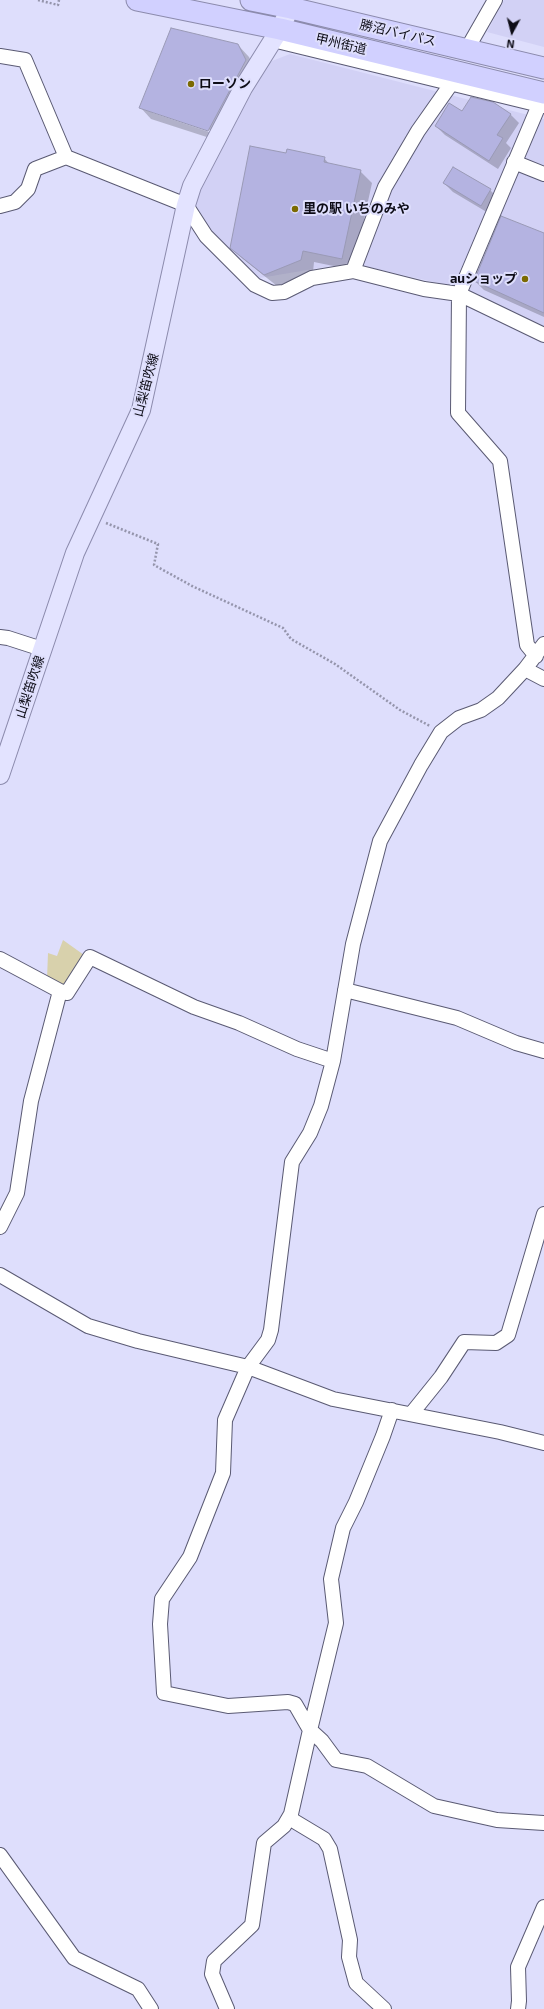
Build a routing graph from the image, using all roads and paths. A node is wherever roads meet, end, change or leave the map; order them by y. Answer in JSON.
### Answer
{"nodes":[{"id":1,"x":38,"y":0,"type":"edge"},
{"id":2,"x":59,"y":0,"type":"edge"},
{"id":3,"x":138,"y":0,"type":"edge"},
{"id":4,"x":251,"y":0,"type":"edge"},
{"id":5,"x":495,"y":0,"type":"edge"},
{"id":6,"x":293,"y":4,"type":"edge"},
{"id":7,"x":280,"y":29,"type":"junction"},
{"id":8,"x":467,"y":49,"type":"junction"},
{"id":9,"x":0,"y":56,"type":"edge"},
{"id":10,"x":544,"y":68,"type":"edge"},
{"id":11,"x":455,"y":78,"type":"junction"},
{"id":12,"x":542,"y":101,"type":"edge"},
{"id":13,"x":66,"y":157,"type":"junction"},
{"id":14,"x":514,"y":162,"type":"junction"},
{"id":15,"x":544,"y":174,"type":"edge"},
{"id":16,"x":186,"y":205,"type":"junction"},
{"id":17,"x":0,"y":206,"type":"edge"},
{"id":18,"x":353,"y":271,"type":"junction"},
{"id":19,"x":459,"y":294,"type":"junction"},
{"id":20,"x":544,"y":335,"type":"edge"},
{"id":21,"x":91,"y":516,"type":"junction"},
{"id":22,"x":0,"y":637,"type":"edge"},
{"id":23,"x":544,"y":644,"type":"edge"},
{"id":24,"x":42,"y":649,"type":"junction"},
{"id":25,"x":536,"y":656,"type":"junction"},
{"id":26,"x":525,"y":669,"type":"junction"},
{"id":27,"x":544,"y":679,"type":"edge"},
{"id":28,"x":441,"y":732,"type":"junction"},
{"id":29,"x":0,"y":775,"type":"edge"},
{"id":30,"x":0,"y":959,"type":"edge"},
{"id":31,"x":346,"y":990,"type":"junction"},
{"id":32,"x":60,"y":991,"type":"junction"},
{"id":33,"x":544,"y":1051,"type":"edge"},
{"id":34,"x":332,"y":1061,"type":"junction"},
{"id":35,"x":544,"y":1214,"type":"edge"},
{"id":36,"x":0,"y":1226,"type":"edge"},
{"id":37,"x":0,"y":1275,"type":"edge"},
{"id":38,"x":248,"y":1367,"type":"junction"},
{"id":39,"x":392,"y":1410,"type":"junction"},
{"id":40,"x":412,"y":1413,"type":"junction"},
{"id":41,"x":544,"y":1442,"type":"edge"},
{"id":42,"x":310,"y":1730,"type":"junction"},
{"id":43,"x":289,"y":1818,"type":"junction"},
{"id":44,"x":544,"y":1823,"type":"edge"},
{"id":45,"x":0,"y":1855,"type":"edge"},
{"id":46,"x":544,"y":1907,"type":"edge"},
{"id":47,"x":151,"y":2009,"type":"edge"},
{"id":48,"x":227,"y":2009,"type":"edge"},
{"id":49,"x":384,"y":2009,"type":"edge"},
{"id":50,"x":518,"y":2009,"type":"edge"}],
"edges":[{"from":1,"to":2,"type":"path"},
{"from":3,"to":7,"type":"highway","name":"甲州街道"},
{"from":4,"to":6,"type":"highway","name":"勝沼バイパス"},
{"from":5,"to":8,"type":"street"},
{"from":6,"to":7,"type":"main road","name":"山梨笛吹線"},
{"from":6,"to":8,"type":"highway","name":"勝沼バイパス"},
{"from":7,"to":11,"type":"highway","name":"甲州街道"},
{"from":7,"to":16,"type":"main road","name":"山梨笛吹線"},
{"from":8,"to":10,"type":"highway","name":"勝沼バイパス"},
{"from":9,"to":13,"type":"street"},
{"from":11,"to":12,"type":"highway","name":"甲州街道"},
{"from":11,"to":18,"type":"street"},
{"from":12,"to":14,"type":"street"},
{"from":13,"to":16,"type":"street"},
{"from":13,"to":17,"type":"street"},
{"from":14,"to":15,"type":"street"},
{"from":14,"to":19,"type":"street"},
{"from":16,"to":18,"type":"street"},
{"from":16,"to":21,"type":"main road","name":"山梨笛吹線"},
{"from":18,"to":19,"type":"street"},
{"from":19,"to":20,"type":"street"},
{"from":19,"to":25,"type":"street"},
{"from":21,"to":24,"type":"main road","name":"山梨笛吹線"},
{"from":21,"to":28,"type":"path"},
{"from":22,"to":24,"type":"street"},
{"from":23,"to":25,"type":"street"},
{"from":24,"to":29,"type":"main road","name":"山梨笛吹線"},
{"from":25,"to":26,"type":"street"},
{"from":26,"to":27,"type":"street"},
{"from":26,"to":28,"type":"street"},
{"from":28,"to":31,"type":"street"},
{"from":30,"to":32,"type":"street"},
{"from":31,"to":33,"type":"street"},
{"from":31,"to":34,"type":"street"},
{"from":32,"to":34,"type":"street"},
{"from":32,"to":36,"type":"street"},
{"from":34,"to":38,"type":"street"},
{"from":35,"to":40,"type":"street"},
{"from":37,"to":38,"type":"street"},
{"from":38,"to":39,"type":"street"},
{"from":38,"to":42,"type":"street"},
{"from":39,"to":40,"type":"street"},
{"from":39,"to":42,"type":"street"},
{"from":40,"to":41,"type":"street"},
{"from":42,"to":43,"type":"street"},
{"from":42,"to":44,"type":"street"},
{"from":43,"to":48,"type":"street"},
{"from":43,"to":49,"type":"street"},
{"from":45,"to":47,"type":"street"},
{"from":46,"to":50,"type":"street"}]}
